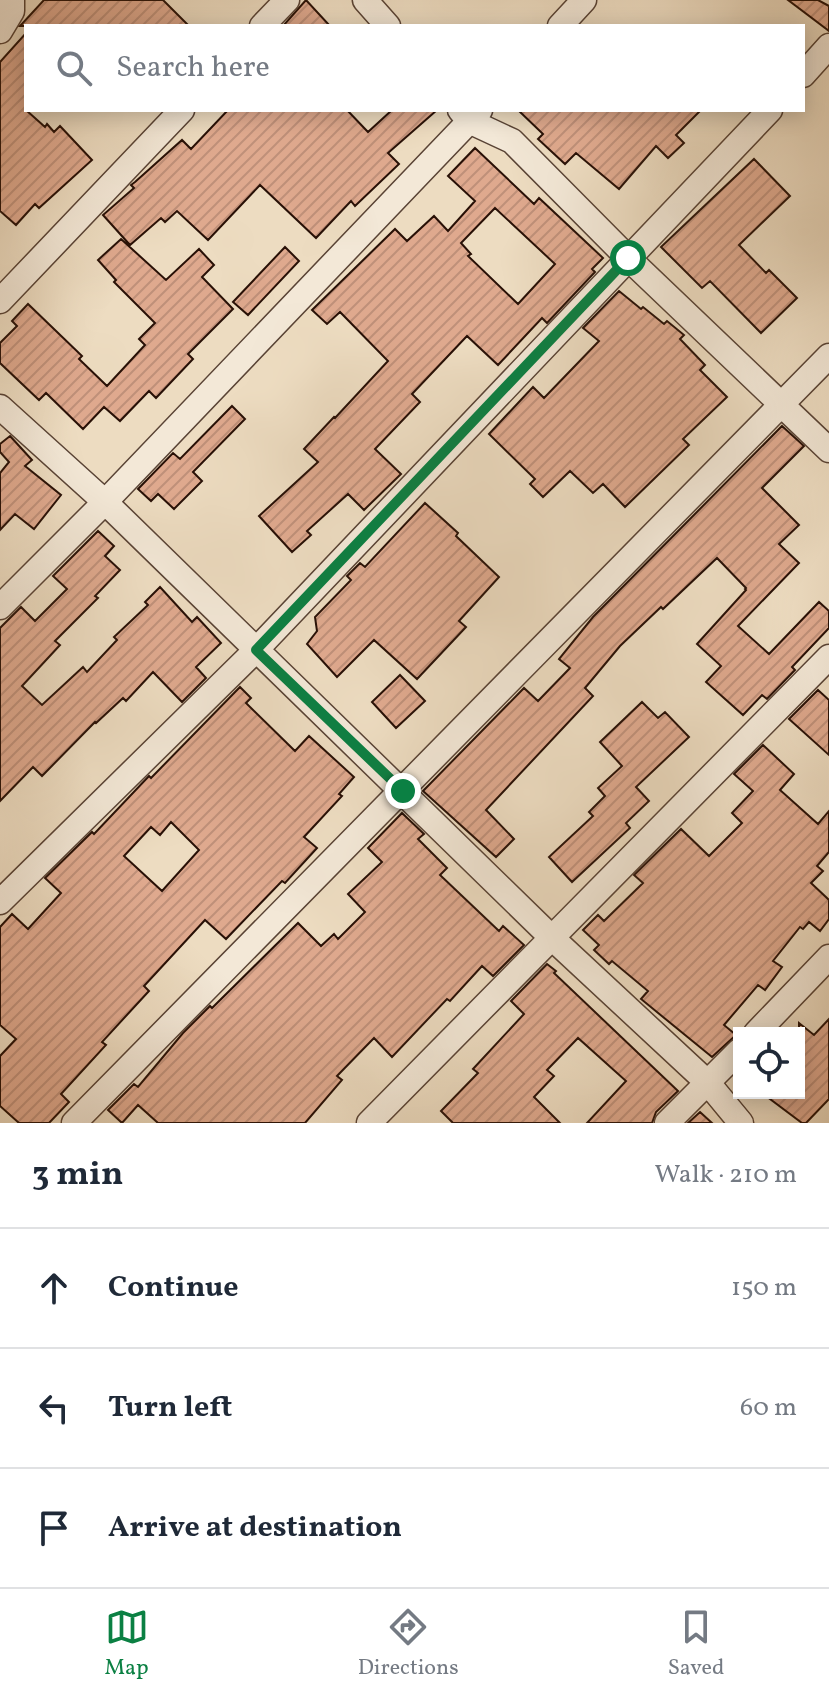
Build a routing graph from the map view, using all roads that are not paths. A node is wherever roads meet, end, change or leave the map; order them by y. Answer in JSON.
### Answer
{"nodes":[{"id":1,"x":12,"y":0,"type":"edge"},
{"id":2,"x":287,"y":0,"type":"edge"},
{"id":3,"x":365,"y":0,"type":"edge"},
{"id":4,"x":584,"y":0,"type":"edge"},
{"id":5,"x":264,"y":24,"type":"edge"},
{"id":6,"x":386,"y":24,"type":"edge"},
{"id":7,"x":562,"y":24,"type":"edge"},
{"id":8,"x":0,"y":31,"type":"edge"},
{"id":9,"x":829,"y":46,"type":"edge"},
{"id":10,"x":805,"y":73,"type":"edge"},
{"id":11,"x":180,"y":112,"type":"edge"},
{"id":12,"x":768,"y":112,"type":"edge"},
{"id":13,"x":470,"y":114,"type":"edge"},
{"id":14,"x":628,"y":258,"type":"junction"},
{"id":15,"x":0,"y":301,"type":"edge"},
{"id":16,"x":829,"y":356,"type":"edge"},
{"id":17,"x":782,"y":405,"type":"junction"},
{"id":18,"x":0,"y":407,"type":"edge"},
{"id":19,"x":829,"y":450,"type":"edge"},
{"id":20,"x":105,"y":502,"type":"junction"},
{"id":21,"x":0,"y":607,"type":"edge"},
{"id":22,"x":256,"y":650,"type":"junction"},
{"id":23,"x":829,"y":657,"type":"edge"},
{"id":24,"x":403,"y":791,"type":"junction"},
{"id":25,"x":0,"y":902,"type":"edge"},
{"id":26,"x":551,"y":937,"type":"junction"},
{"id":27,"x":829,"y":957,"type":"edge"},
{"id":28,"x":762,"y":1027,"type":"edge"},
{"id":29,"x":733,"y":1057,"type":"edge"},
{"id":30,"x":708,"y":1083,"type":"junction"},
{"id":31,"x":74,"y":1123,"type":"edge"},
{"id":32,"x":369,"y":1123,"type":"edge"},
{"id":33,"x":667,"y":1123,"type":"edge"},
{"id":34,"x":741,"y":1123,"type":"edge"}],
"edges":[{"from":1,"to":8,"type":"street"},
{"from":2,"to":5,"type":"street"},
{"from":3,"to":6,"type":"street"},
{"from":4,"to":7,"type":"street"},
{"from":9,"to":10,"type":"street"},
{"from":11,"to":15,"type":"street"},
{"from":12,"to":14,"type":"street"},
{"from":13,"to":14,"type":"street"},
{"from":13,"to":20,"type":"street"},
{"from":14,"to":17,"type":"street"},
{"from":14,"to":22,"type":"street"},
{"from":16,"to":17,"type":"street"},
{"from":17,"to":19,"type":"street"},
{"from":17,"to":24,"type":"street"},
{"from":18,"to":20,"type":"street"},
{"from":20,"to":21,"type":"street"},
{"from":20,"to":22,"type":"street"},
{"from":22,"to":24,"type":"street"},
{"from":22,"to":25,"type":"street"},
{"from":23,"to":26,"type":"street"},
{"from":24,"to":26,"type":"street"},
{"from":24,"to":31,"type":"street"},
{"from":26,"to":30,"type":"street"},
{"from":26,"to":32,"type":"street"},
{"from":27,"to":28,"type":"street"},
{"from":29,"to":30,"type":"street"},
{"from":30,"to":33,"type":"street"},
{"from":30,"to":34,"type":"street"}]}
